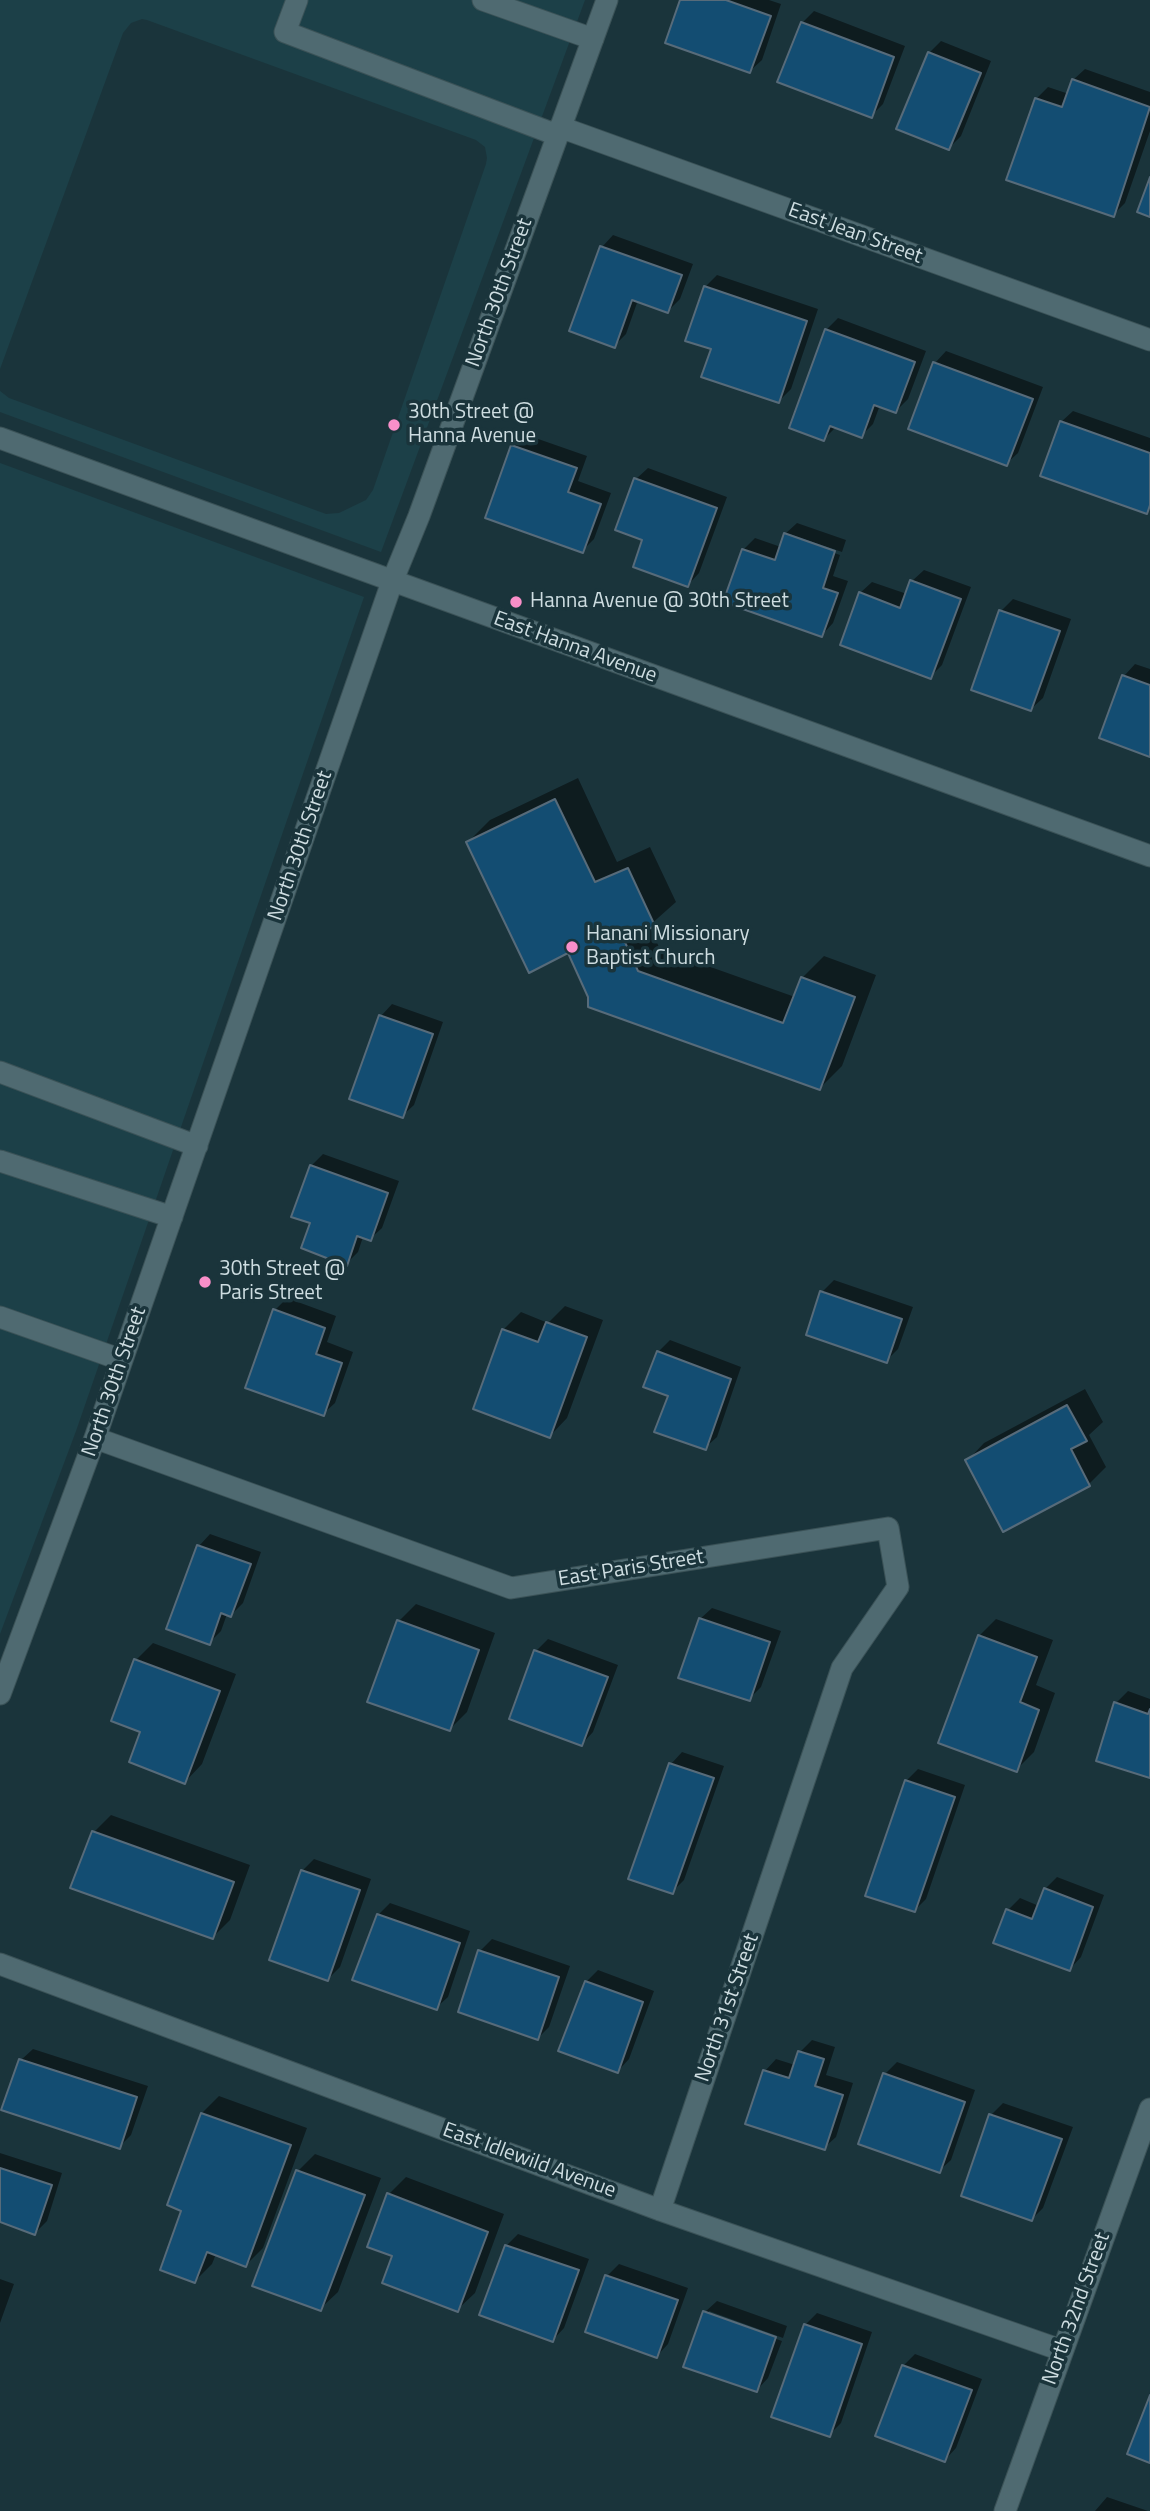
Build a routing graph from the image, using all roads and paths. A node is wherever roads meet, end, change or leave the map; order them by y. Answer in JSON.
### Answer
{"nodes":[{"id":1,"x":297,"y":0,"type":"edge"},
{"id":2,"x":483,"y":0,"type":"edge"},
{"id":3,"x":607,"y":0,"type":"edge"},
{"id":4,"x":593,"y":39,"type":"junction"},
{"id":5,"x":559,"y":131,"type":"junction"},
{"id":6,"x":1150,"y":340,"type":"edge"},
{"id":7,"x":0,"y":438,"type":"edge"},
{"id":8,"x":392,"y":582,"type":"junction"},
{"id":9,"x":1150,"y":856,"type":"edge"},
{"id":10,"x":0,"y":1072,"type":"edge"},
{"id":11,"x":197,"y":1146,"type":"junction"},
{"id":12,"x":0,"y":1161,"type":"edge"},
{"id":13,"x":172,"y":1217,"type":"junction"},
{"id":14,"x":0,"y":1317,"type":"edge"},
{"id":15,"x":122,"y":1360,"type":"junction"},
{"id":16,"x":95,"y":1438,"type":"junction"},
{"id":17,"x":0,"y":1694,"type":"edge"},
{"id":18,"x":795,"y":1806,"type":"joint"},
{"id":19,"x":0,"y":1964,"type":"edge"},
{"id":20,"x":1150,"y":2109,"type":"edge"},
{"id":21,"x":660,"y":2210,"type":"junction"},
{"id":22,"x":1061,"y":2350,"type":"junction"},
{"id":23,"x":1005,"y":2511,"type":"edge"}],
"edges":[{"from":1,"to":5,"type":"street","name":"East Jean Street"},
{"from":2,"to":4,"type":"street"},
{"from":3,"to":4,"type":"street","name":"North 30th Street"},
{"from":4,"to":5,"type":"street","name":"North 30th Street"},
{"from":5,"to":6,"type":"street","name":"East Jean Street"},
{"from":5,"to":8,"type":"street","name":"North 30th Street"},
{"from":7,"to":8,"type":"street","name":"East Hanna Avenue"},
{"from":8,"to":9,"type":"street","name":"East Hanna Avenue"},
{"from":8,"to":11,"type":"street","name":"North 30th Street"},
{"from":10,"to":11,"type":"street"},
{"from":11,"to":13,"type":"street","name":"North 30th Street"},
{"from":12,"to":13,"type":"street"},
{"from":13,"to":15,"type":"street","name":"North 30th Street"},
{"from":14,"to":15,"type":"street"},
{"from":15,"to":16,"type":"street","name":"North 30th Street"},
{"from":16,"to":17,"type":"street","name":"North 30th Street"},
{"from":16,"to":18,"type":"street","name":"East Paris Street"},
{"from":18,"to":21,"type":"street","name":"North 31st Street"},
{"from":19,"to":21,"type":"street","name":"East Idlewild Avenue"},
{"from":20,"to":22,"type":"street","name":"North 32nd Street"},
{"from":21,"to":22,"type":"street","name":"East Idlewild Avenue"},
{"from":22,"to":23,"type":"street","name":"North 32nd Street"}]}
